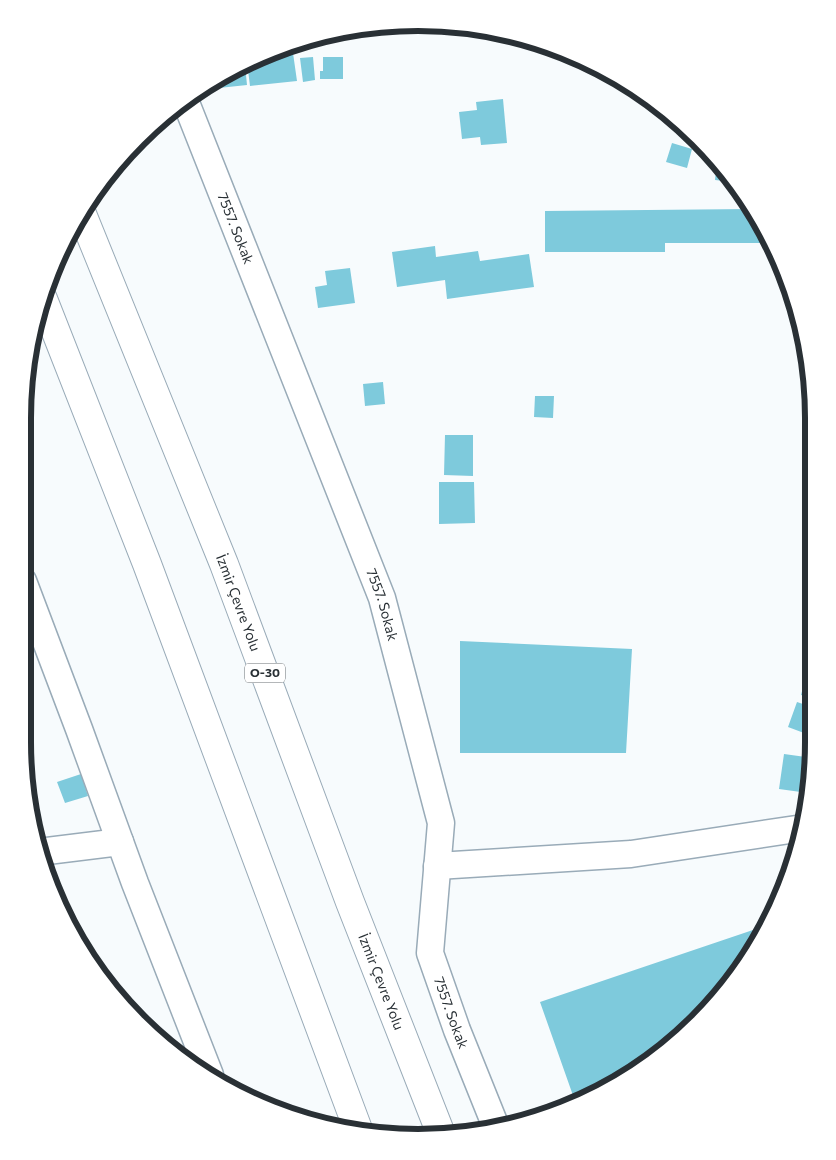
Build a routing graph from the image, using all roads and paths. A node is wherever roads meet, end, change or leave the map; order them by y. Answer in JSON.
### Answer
{"nodes":[{"id":1,"x":188,"y":107,"type":"edge"},
{"id":2,"x":85,"y":222,"type":"edge"},
{"id":3,"x":47,"y":310,"type":"edge"},
{"id":4,"x":31,"y":605,"type":"edge"},
{"id":5,"x":795,"y":829,"type":"edge"},
{"id":6,"x":120,"y":842,"type":"junction"},
{"id":7,"x":47,"y":851,"type":"edge"},
{"id":8,"x":437,"y":866,"type":"junction"},
{"id":9,"x":207,"y":1066,"type":"edge"},
{"id":10,"x":494,"y":1121,"type":"edge"},
{"id":11,"x":356,"y":1123,"type":"edge"},
{"id":12,"x":439,"y":1128,"type":"edge"}],
"edges":[{"from":1,"to":8,"type":"street","name":"7557. Sokak"},
{"from":2,"to":12,"type":"highway","name":"İzmir Çevre Yolu","number":"O-30"},
{"from":3,"to":11,"type":"highway"},
{"from":4,"to":6,"type":"street"},
{"from":5,"to":8,"type":"street"},
{"from":6,"to":7,"type":"street"},
{"from":6,"to":9,"type":"street"},
{"from":8,"to":10,"type":"street","name":"7557. Sokak"}]}
